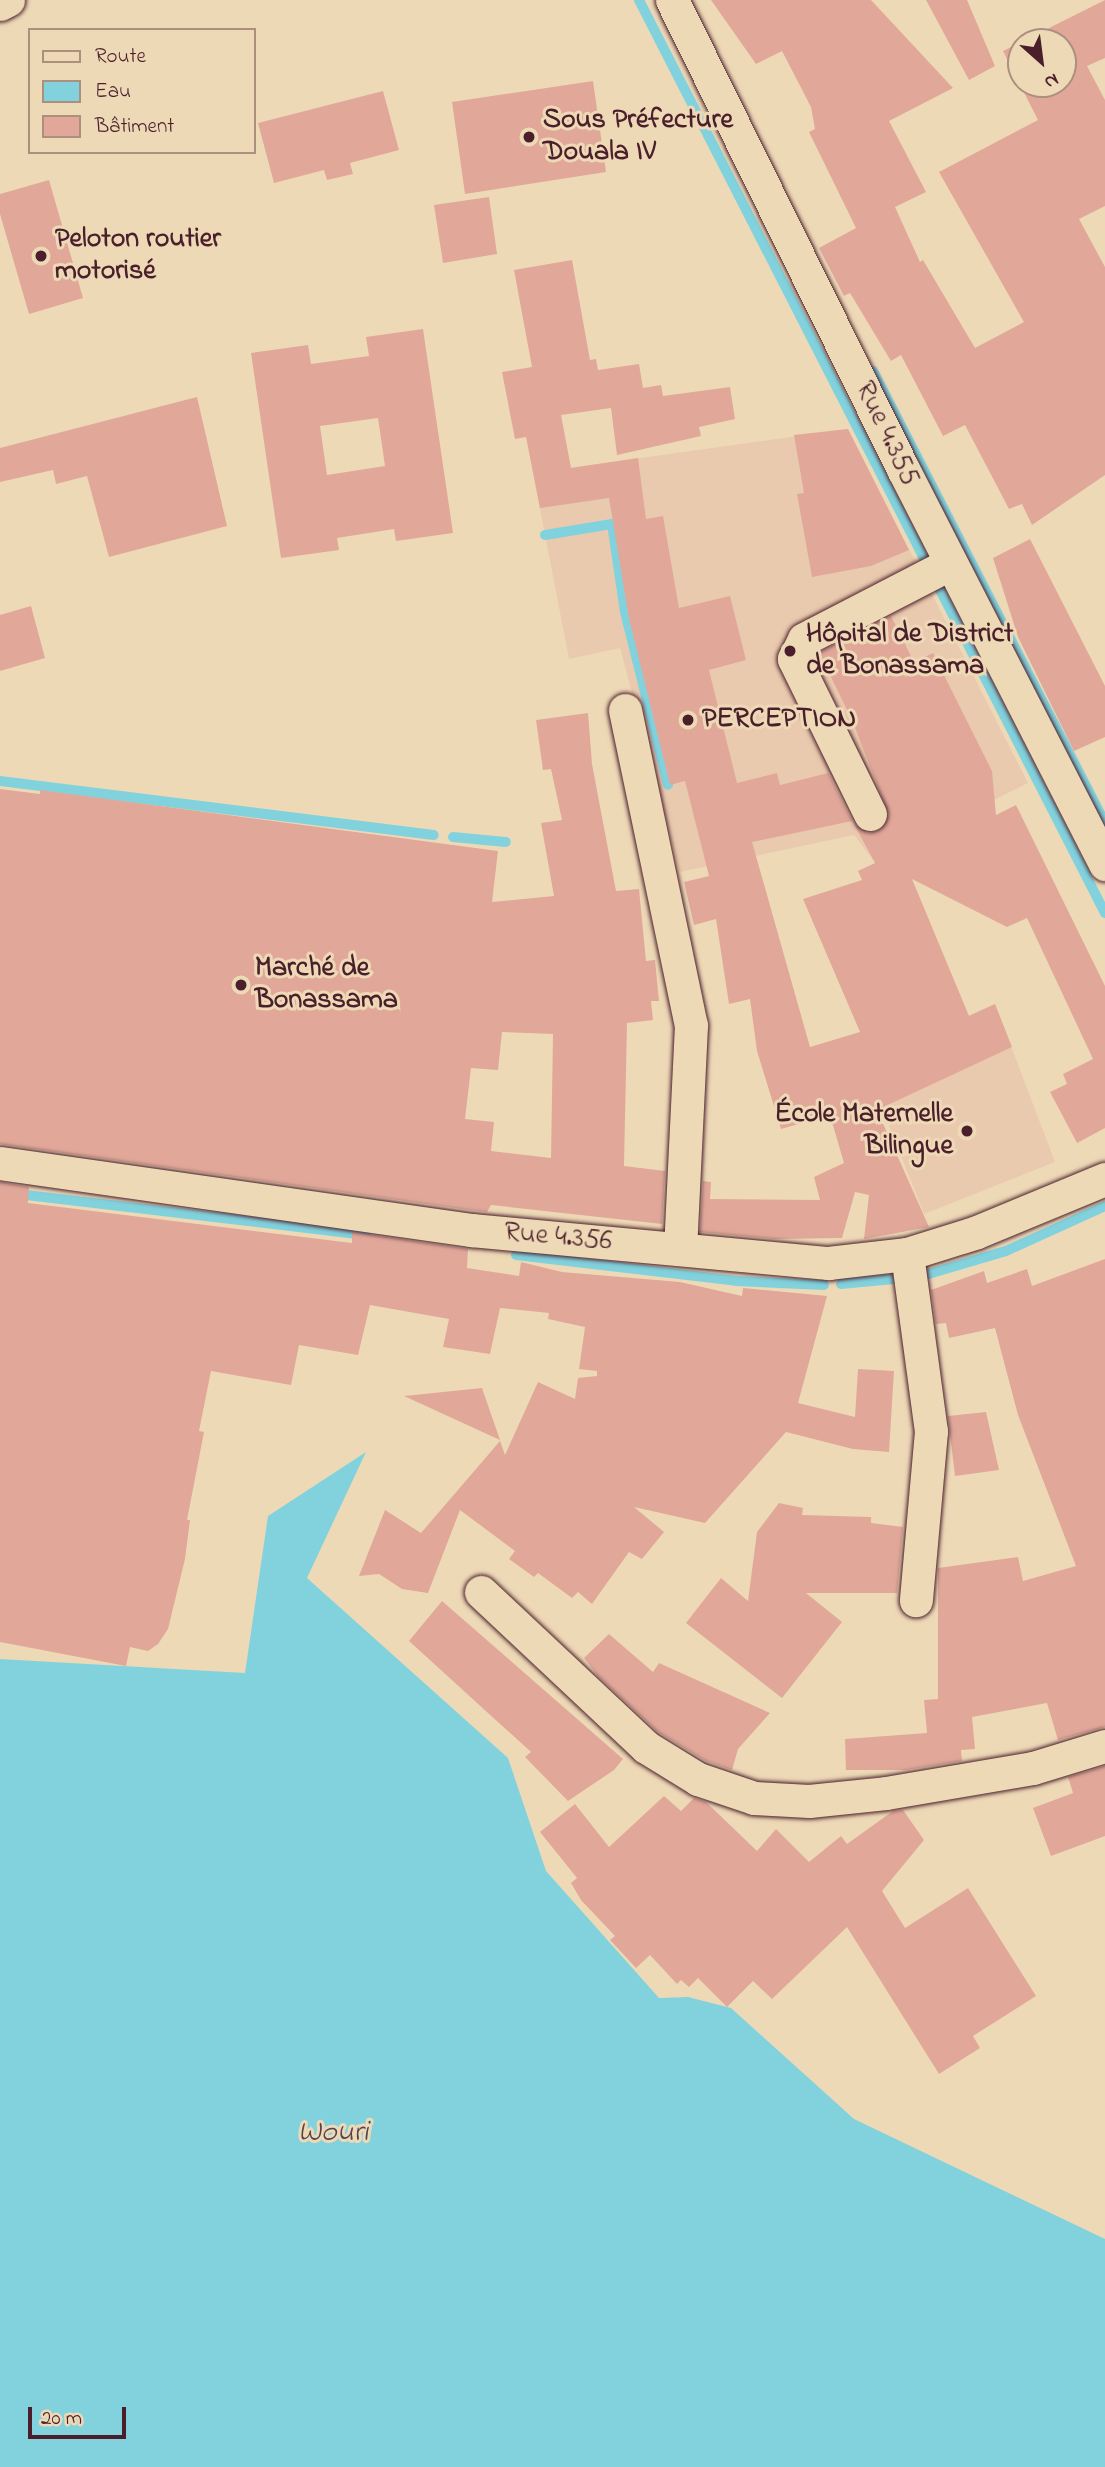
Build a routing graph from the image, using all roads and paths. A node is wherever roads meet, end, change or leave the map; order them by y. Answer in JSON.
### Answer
{"nodes":[{"id":1,"x":8,"y":0,"type":"edge"},
{"id":2,"x":672,"y":0,"type":"edge"},
{"id":3,"x":0,"y":4,"type":"edge"},
{"id":4,"x":951,"y":564,"type":"junction"},
{"id":5,"x":625,"y":710,"type":"dead end"},
{"id":6,"x":870,"y":814,"type":"dead end"},
{"id":7,"x":1105,"y":864,"type":"edge"},
{"id":8,"x":0,"y":1163,"type":"edge"},
{"id":9,"x":1105,"y":1179,"type":"edge"},
{"id":10,"x":680,"y":1249,"type":"junction"},
{"id":11,"x":906,"y":1254,"type":"junction"},
{"id":12,"x":481,"y":1592,"type":"dead end"},
{"id":13,"x":916,"y":1600,"type":"dead end"},
{"id":14,"x":1105,"y":1746,"type":"edge"}],
"edges":[{"from":1,"to":3,"type":"street"},
{"from":2,"to":4,"type":"street","name":"Rue 4.355"},
{"from":4,"to":6,"type":"street"},
{"from":4,"to":7,"type":"street","name":"Rue 4.355"},
{"from":5,"to":10,"type":"street"},
{"from":8,"to":10,"type":"street","name":"Rue 4.356"},
{"from":9,"to":11,"type":"street","name":"Rue 4.356"},
{"from":10,"to":11,"type":"street","name":"Rue 4.356"},
{"from":11,"to":13,"type":"street"},
{"from":12,"to":14,"type":"street"}]}
